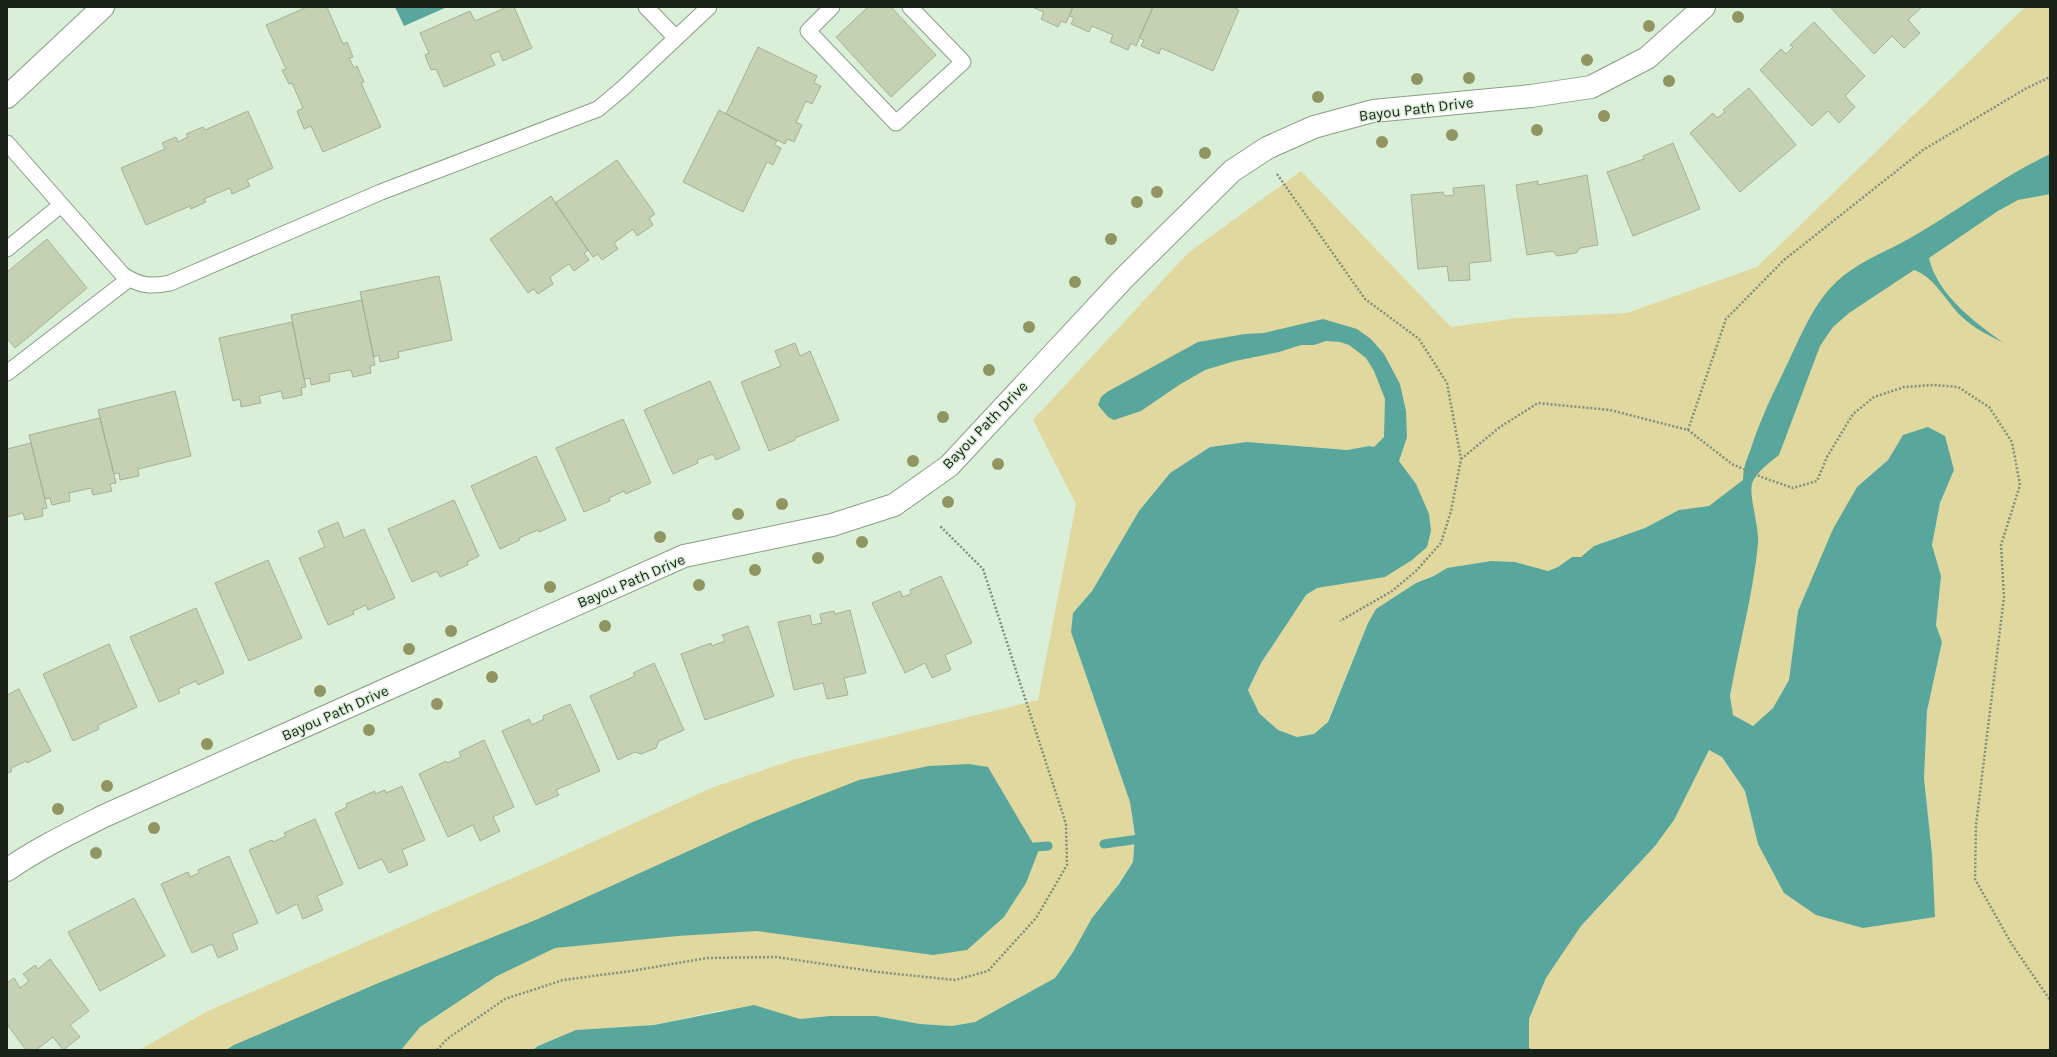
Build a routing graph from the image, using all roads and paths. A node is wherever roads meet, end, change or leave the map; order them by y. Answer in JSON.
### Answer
{"nodes":[{"id":1,"x":103,"y":7,"type":"edge"},
{"id":2,"x":646,"y":7,"type":"edge"},
{"id":3,"x":709,"y":7,"type":"edge"},
{"id":4,"x":832,"y":7,"type":"edge"},
{"id":5,"x":910,"y":7,"type":"edge"},
{"id":6,"x":1704,"y":7,"type":"edge"},
{"id":7,"x":676,"y":38,"type":"junction"},
{"id":8,"x":2050,"y":77,"type":"edge"},
{"id":9,"x":7,"y":97,"type":"edge"},
{"id":10,"x":7,"y":144,"type":"edge"},
{"id":11,"x":1276,"y":174,"type":"dead end"},
{"id":12,"x":61,"y":205,"type":"junction"},
{"id":13,"x":7,"y":249,"type":"edge"},
{"id":14,"x":129,"y":279,"type":"junction"},
{"id":15,"x":7,"y":373,"type":"edge"},
{"id":16,"x":1688,"y":430,"type":"junction"},
{"id":17,"x":1461,"y":459,"type":"junction"},
{"id":18,"x":940,"y":526,"type":"dead end"},
{"id":19,"x":1340,"y":622,"type":"dead end"},
{"id":20,"x":7,"y":870,"type":"edge"},
{"id":21,"x":2050,"y":1000,"type":"edge"},
{"id":22,"x":437,"y":1050,"type":"edge"}],
"edges":[{"from":1,"to":9,"type":"street"},
{"from":2,"to":7,"type":"lane"},
{"from":3,"to":7,"type":"lane"},
{"from":4,"to":5,"type":"lane"},
{"from":6,"to":20,"type":"street","name":"Bayou Path Drive"},
{"from":7,"to":14,"type":"lane"},
{"from":8,"to":16,"type":"path"},
{"from":10,"to":12,"type":"lane"},
{"from":11,"to":17,"type":"path"},
{"from":12,"to":13,"type":"lane"},
{"from":12,"to":14,"type":"lane"},
{"from":14,"to":15,"type":"lane"},
{"from":16,"to":17,"type":"path"},
{"from":16,"to":21,"type":"path"},
{"from":17,"to":19,"type":"path"},
{"from":18,"to":22,"type":"path"}]}
